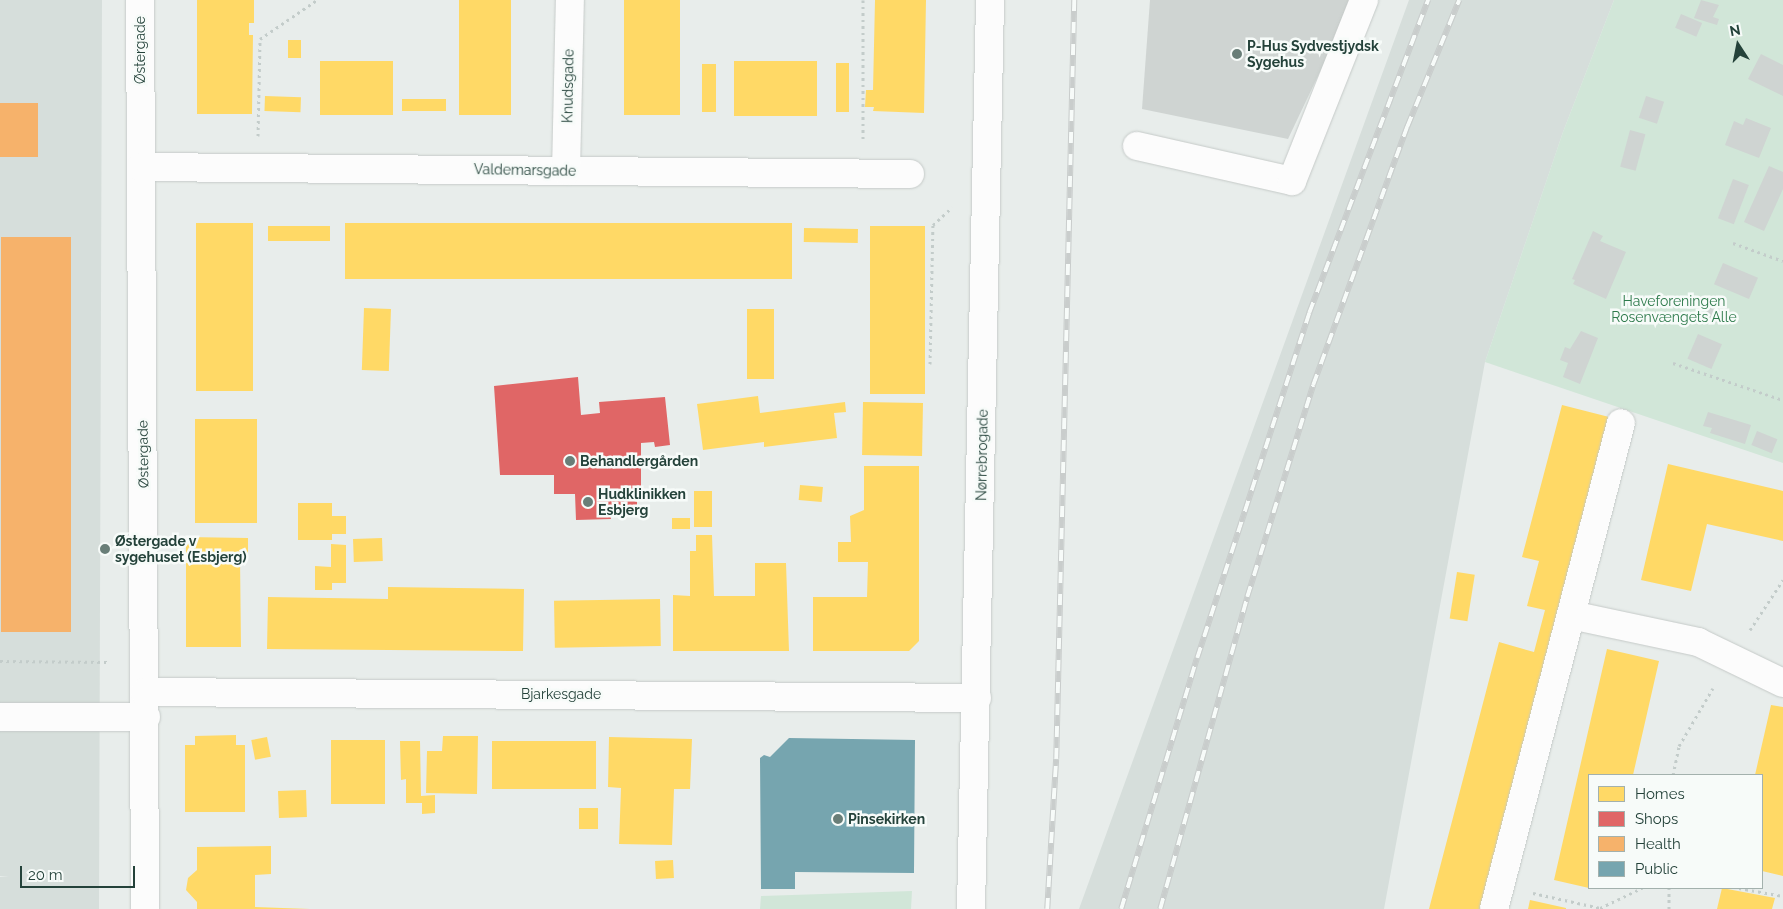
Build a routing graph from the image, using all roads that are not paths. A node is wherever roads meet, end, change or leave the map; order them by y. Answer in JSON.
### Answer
{"nodes":[{"id":1,"x":140,"y":0,"type":"edge"},
{"id":2,"x":570,"y":0,"type":"edge"},
{"id":3,"x":990,"y":0,"type":"edge"},
{"id":4,"x":1364,"y":0,"type":"edge"},
{"id":5,"x":1137,"y":146,"type":"dead end"},
{"id":6,"x":141,"y":167,"type":"junction"},
{"id":7,"x":566,"y":171,"type":"junction"},
{"id":8,"x":910,"y":174,"type":"dead end"},
{"id":9,"x":1622,"y":423,"type":"dead end"},
{"id":10,"x":1571,"y":615,"type":"junction"},
{"id":11,"x":1783,"y":683,"type":"edge"},
{"id":12,"x":977,"y":698,"type":"junction"},
{"id":13,"x":146,"y":705,"type":"junction"},
{"id":14,"x":0,"y":717,"type":"edge"},
{"id":15,"x":1497,"y":898,"type":"edge"},
{"id":16,"x":145,"y":909,"type":"edge"},
{"id":17,"x":971,"y":909,"type":"edge"}],
"edges":[{"from":1,"to":6,"type":"street","name":"Østergade"},
{"from":2,"to":7,"type":"street","name":"Knudsgade"},
{"from":3,"to":12,"type":"street","name":"Nørrebrogade"},
{"from":4,"to":5,"type":"street"},
{"from":6,"to":7,"type":"street","name":"Valdemarsgade"},
{"from":6,"to":13,"type":"street","name":"Østergade"},
{"from":7,"to":8,"type":"street","name":"Valdemarsgade"},
{"from":9,"to":10,"type":"street"},
{"from":10,"to":11,"type":"street"},
{"from":10,"to":15,"type":"street"},
{"from":12,"to":13,"type":"street","name":"Bjarkesgade"},
{"from":12,"to":17,"type":"street","name":"Nørrebrogade"},
{"from":13,"to":14,"type":"street","name":"Bjarkesgade"},
{"from":13,"to":16,"type":"street","name":"Østergade"}]}
